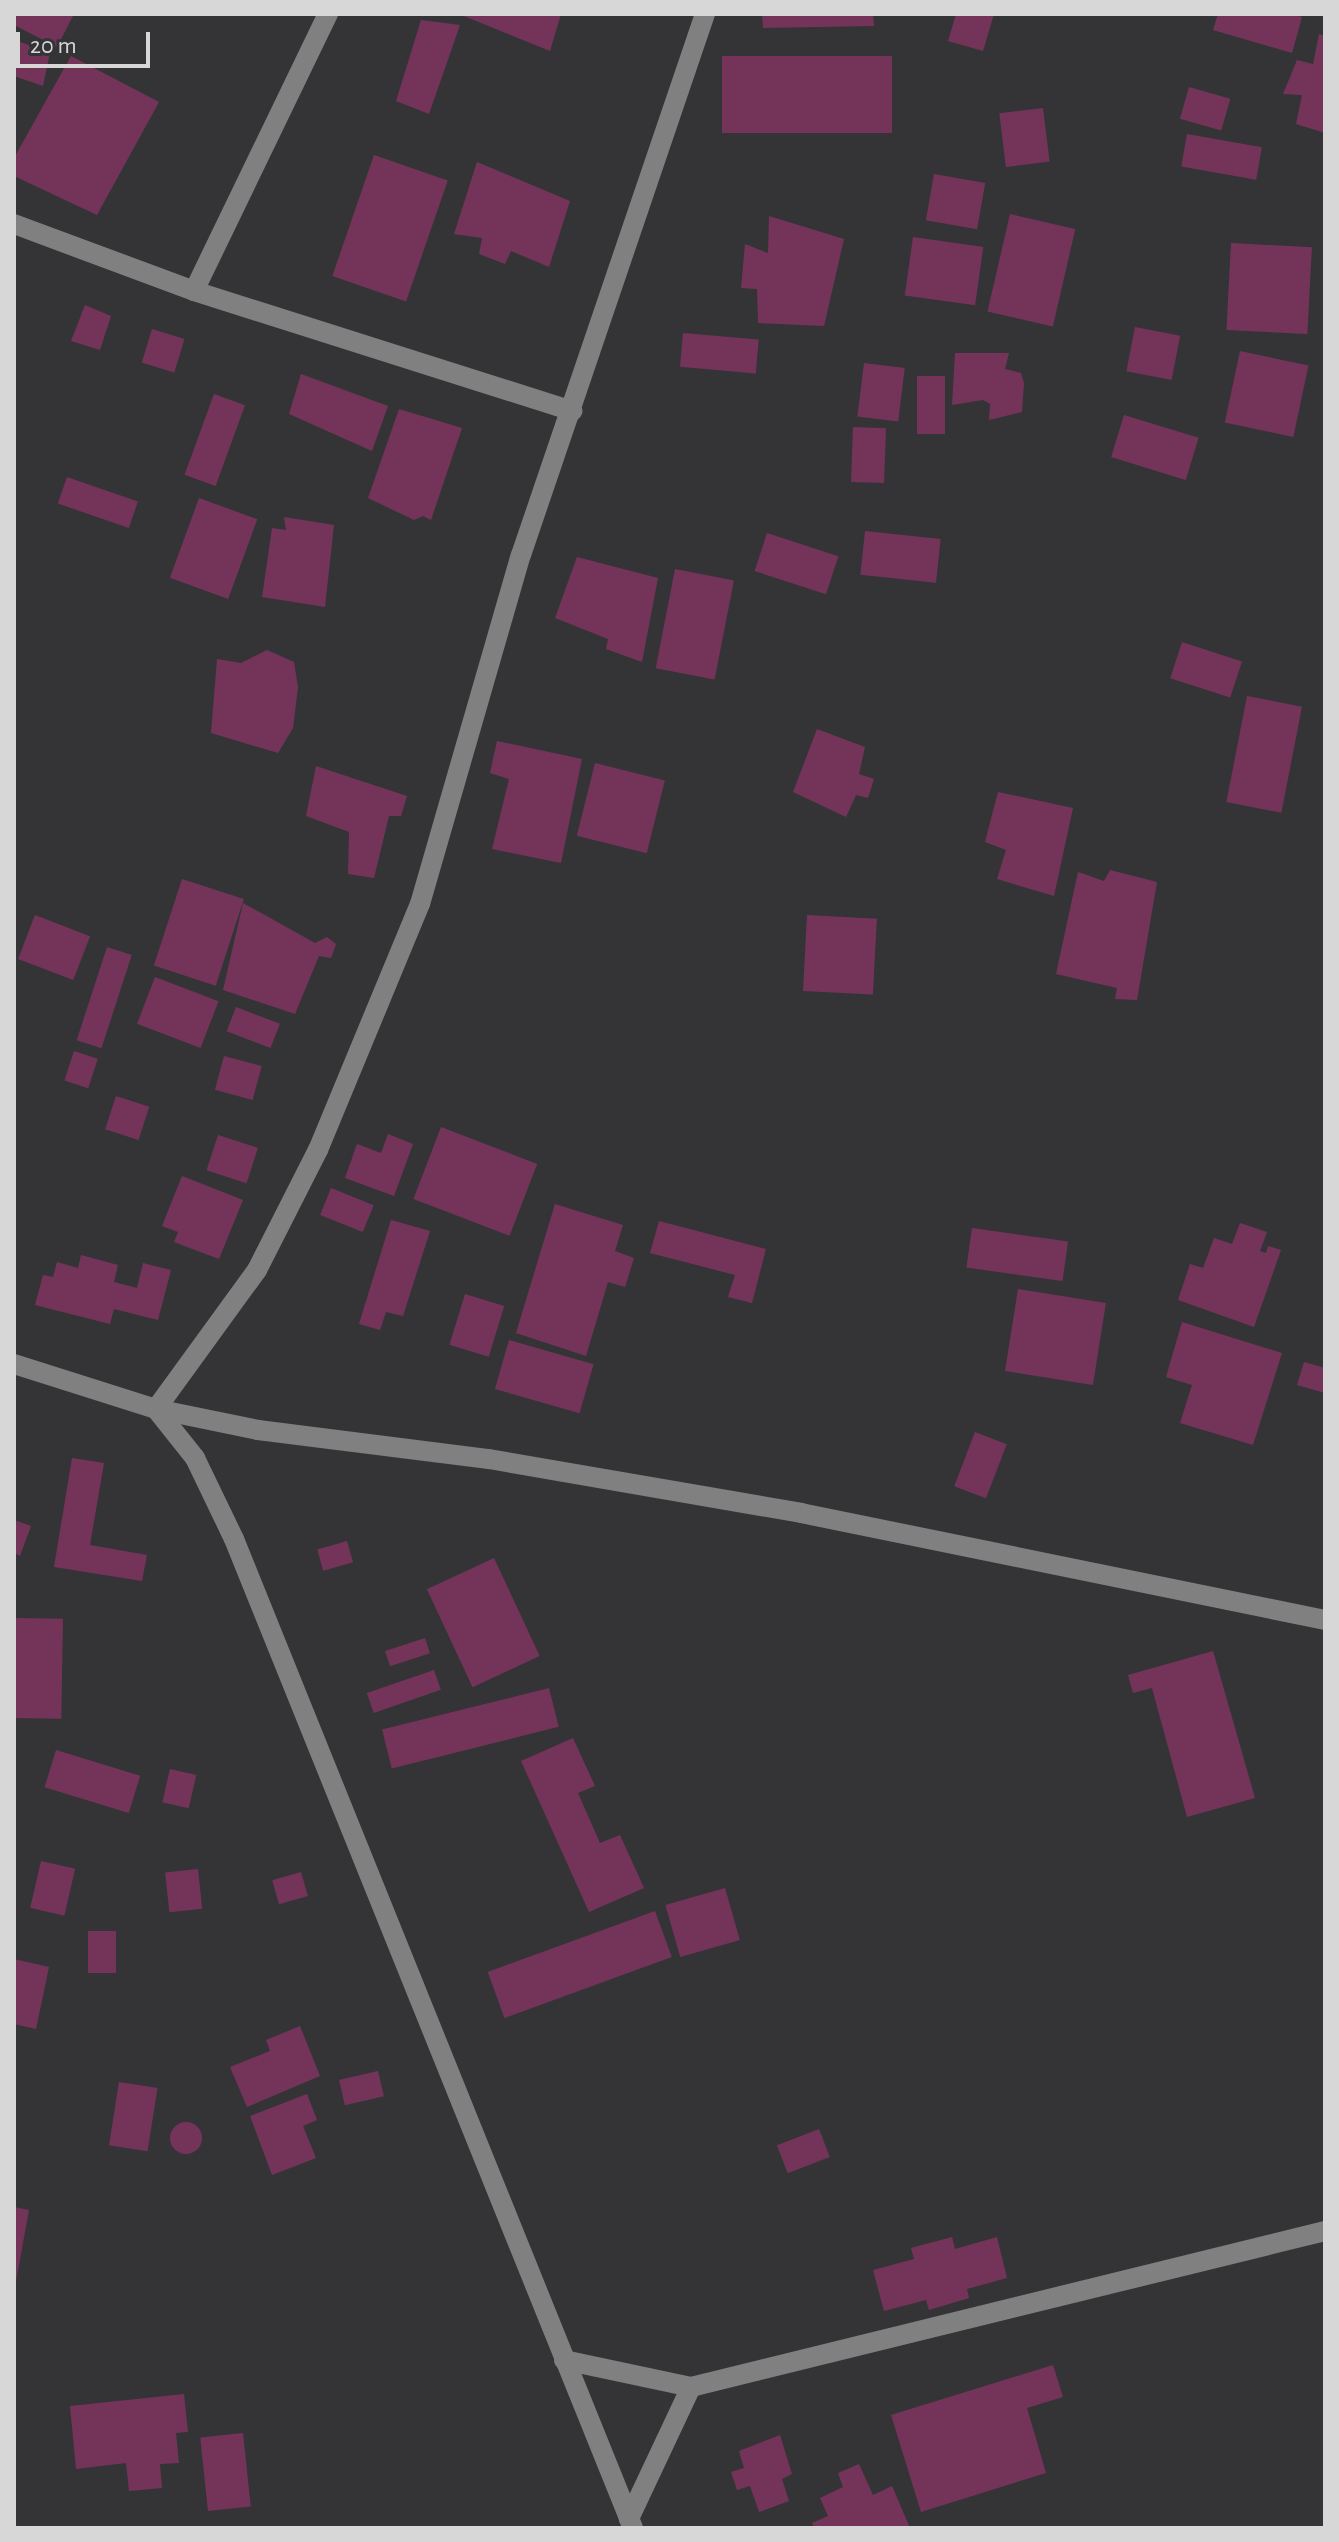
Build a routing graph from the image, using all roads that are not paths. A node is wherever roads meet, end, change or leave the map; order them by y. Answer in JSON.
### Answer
{"nodes":[{"id":1,"x":328,"y":14,"type":"edge"},
{"id":2,"x":705,"y":14,"type":"edge"},
{"id":3,"x":14,"y":224,"type":"edge"},
{"id":4,"x":194,"y":291,"type":"junction"},
{"id":5,"x":572,"y":411,"type":"junction"},
{"id":6,"x":14,"y":1364,"type":"edge"},
{"id":7,"x":156,"y":1409,"type":"junction"},
{"id":8,"x":1325,"y":1620,"type":"edge"},
{"id":9,"x":1325,"y":2231,"type":"edge"},
{"id":10,"x":564,"y":2360,"type":"junction"},
{"id":11,"x":691,"y":2387,"type":"junction"},
{"id":12,"x":631,"y":2524,"type":"edge"}],
"edges":[{"from":1,"to":4,"type":"street"},
{"from":2,"to":5,"type":"street"},
{"from":3,"to":4,"type":"street"},
{"from":4,"to":5,"type":"street"},
{"from":5,"to":7,"type":"street"},
{"from":6,"to":7,"type":"street"},
{"from":7,"to":8,"type":"street"},
{"from":7,"to":10,"type":"street"},
{"from":9,"to":11,"type":"street"},
{"from":10,"to":11,"type":"street"},
{"from":10,"to":12,"type":"street"},
{"from":11,"to":12,"type":"street"}]}
